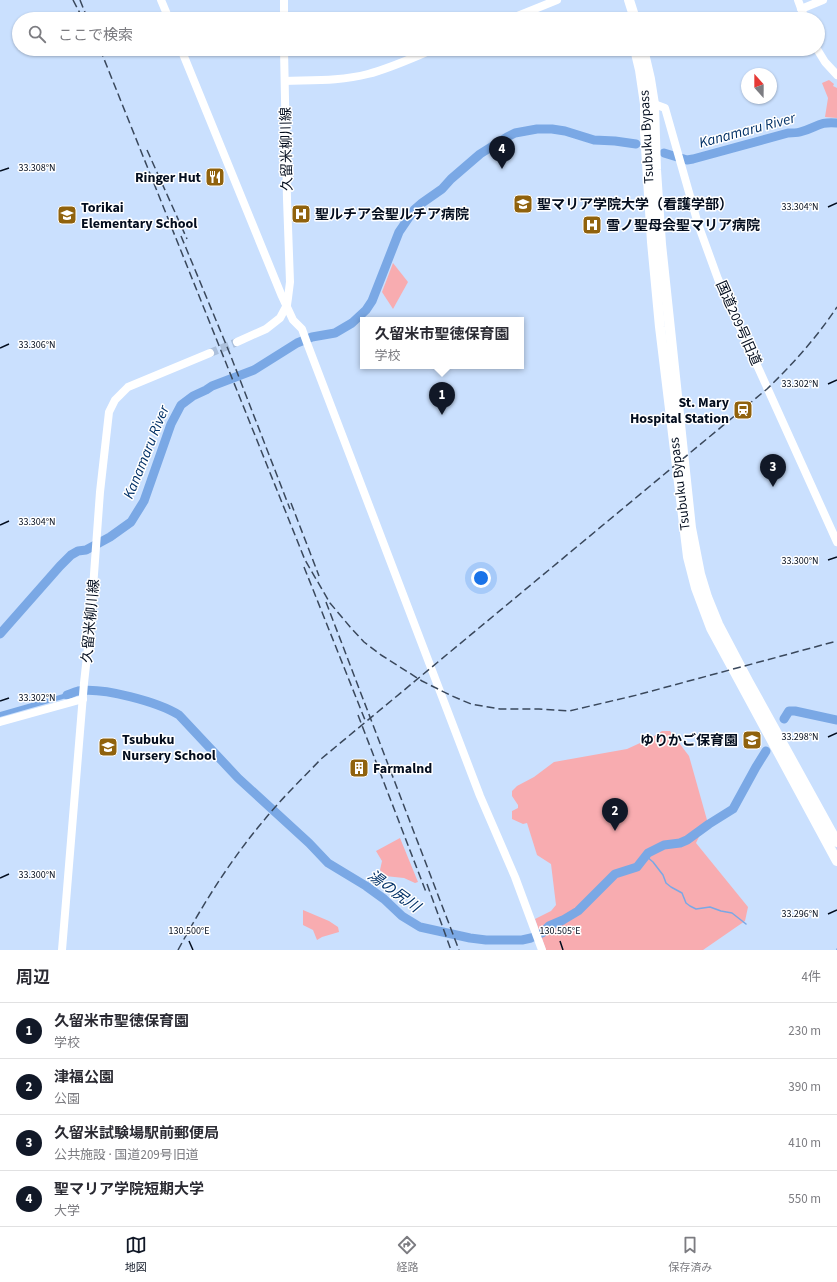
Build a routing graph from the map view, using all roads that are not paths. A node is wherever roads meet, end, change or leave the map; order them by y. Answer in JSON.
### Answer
{"nodes":[{"id":1,"x":161,"y":0,"type":"edge"},
{"id":2,"x":284,"y":0,"type":"edge"},
{"id":3,"x":557,"y":0,"type":"edge"},
{"id":4,"x":623,"y":0,"type":"edge"},
{"id":5,"x":629,"y":0,"type":"edge"},
{"id":6,"x":798,"y":0,"type":"edge"},
{"id":7,"x":823,"y":0,"type":"edge"},
{"id":8,"x":801,"y":9,"type":"junction"},
{"id":9,"x":166,"y":12,"type":"edge"},
{"id":10,"x":284,"y":12,"type":"edge"},
{"id":11,"x":527,"y":12,"type":"edge"},
{"id":12,"x":626,"y":12,"type":"edge"},
{"id":13,"x":632,"y":12,"type":"edge"},
{"id":14,"x":802,"y":12,"type":"edge"},
{"id":15,"x":184,"y":56,"type":"edge"},
{"id":16,"x":284,"y":56,"type":"edge"},
{"id":17,"x":418,"y":56,"type":"edge"},
{"id":18,"x":637,"y":56,"type":"edge"},
{"id":19,"x":645,"y":56,"type":"edge"},
{"id":20,"x":821,"y":56,"type":"edge"},
{"id":21,"x":837,"y":75,"type":"edge"},
{"id":22,"x":285,"y":81,"type":"junction"},
{"id":23,"x":654,"y":104,"type":"junction"},
{"id":24,"x":290,"y":282,"type":"junction"},
{"id":25,"x":277,"y":284,"type":"junction"},
{"id":26,"x":287,"y":305,"type":"junction"},
{"id":27,"x":237,"y":342,"type":"tunnel mouth"},
{"id":28,"x":210,"y":353,"type":"tunnel mouth"},
{"id":29,"x":837,"y":542,"type":"edge"},
{"id":30,"x":704,"y":598,"type":"junction"},
{"id":31,"x":83,"y":696,"type":"junction"},
{"id":32,"x":0,"y":722,"type":"edge"},
{"id":33,"x":778,"y":743,"type":"junction"},
{"id":34,"x":837,"y":842,"type":"edge"},
{"id":35,"x":837,"y":861,"type":"edge"},
{"id":36,"x":62,"y":950,"type":"edge"},
{"id":37,"x":542,"y":950,"type":"edge"}],
"edges":[{"from":1,"to":9,"type":"street"},
{"from":2,"to":10,"type":"street"},
{"from":3,"to":11,"type":"street"},
{"from":4,"to":12,"type":"highway"},
{"from":5,"to":13,"type":"highway"},
{"from":6,"to":8,"type":"street"},
{"from":7,"to":8,"type":"street"},
{"from":8,"to":14,"type":"street"},
{"from":15,"to":25,"type":"street"},
{"from":16,"to":22,"type":"street","name":"久留米柳川線"},
{"from":17,"to":22,"type":"street"},
{"from":18,"to":30,"type":"highway","name":"Tsubuku Bypass"},
{"from":19,"to":23,"type":"highway","name":"Tsubuku Bypass"},
{"from":20,"to":21,"type":"street"},
{"from":22,"to":24,"type":"street","name":"久留米柳川線"},
{"from":23,"to":29,"type":"street","name":"国道209号旧道"},
{"from":23,"to":30,"type":"highway","name":"Tsubuku Bypass"},
{"from":24,"to":25,"type":"street"},
{"from":24,"to":26,"type":"street","name":"久留米柳川線"},
{"from":25,"to":26,"type":"street"},
{"from":26,"to":27,"type":"street","name":"久留米柳川線"},
{"from":26,"to":37,"type":"street"},
{"from":28,"to":31,"type":"street","name":"久留米柳川線"},
{"from":30,"to":33,"type":"highway","name":"Tsubuku Bypass"},
{"from":31,"to":32,"type":"street"},
{"from":31,"to":36,"type":"street","name":"久留米柳川線"},
{"from":33,"to":34,"type":"highway","name":"Tsubuku Bypass"},
{"from":33,"to":35,"type":"highway","name":"Tsubuku Bypass"}]}
